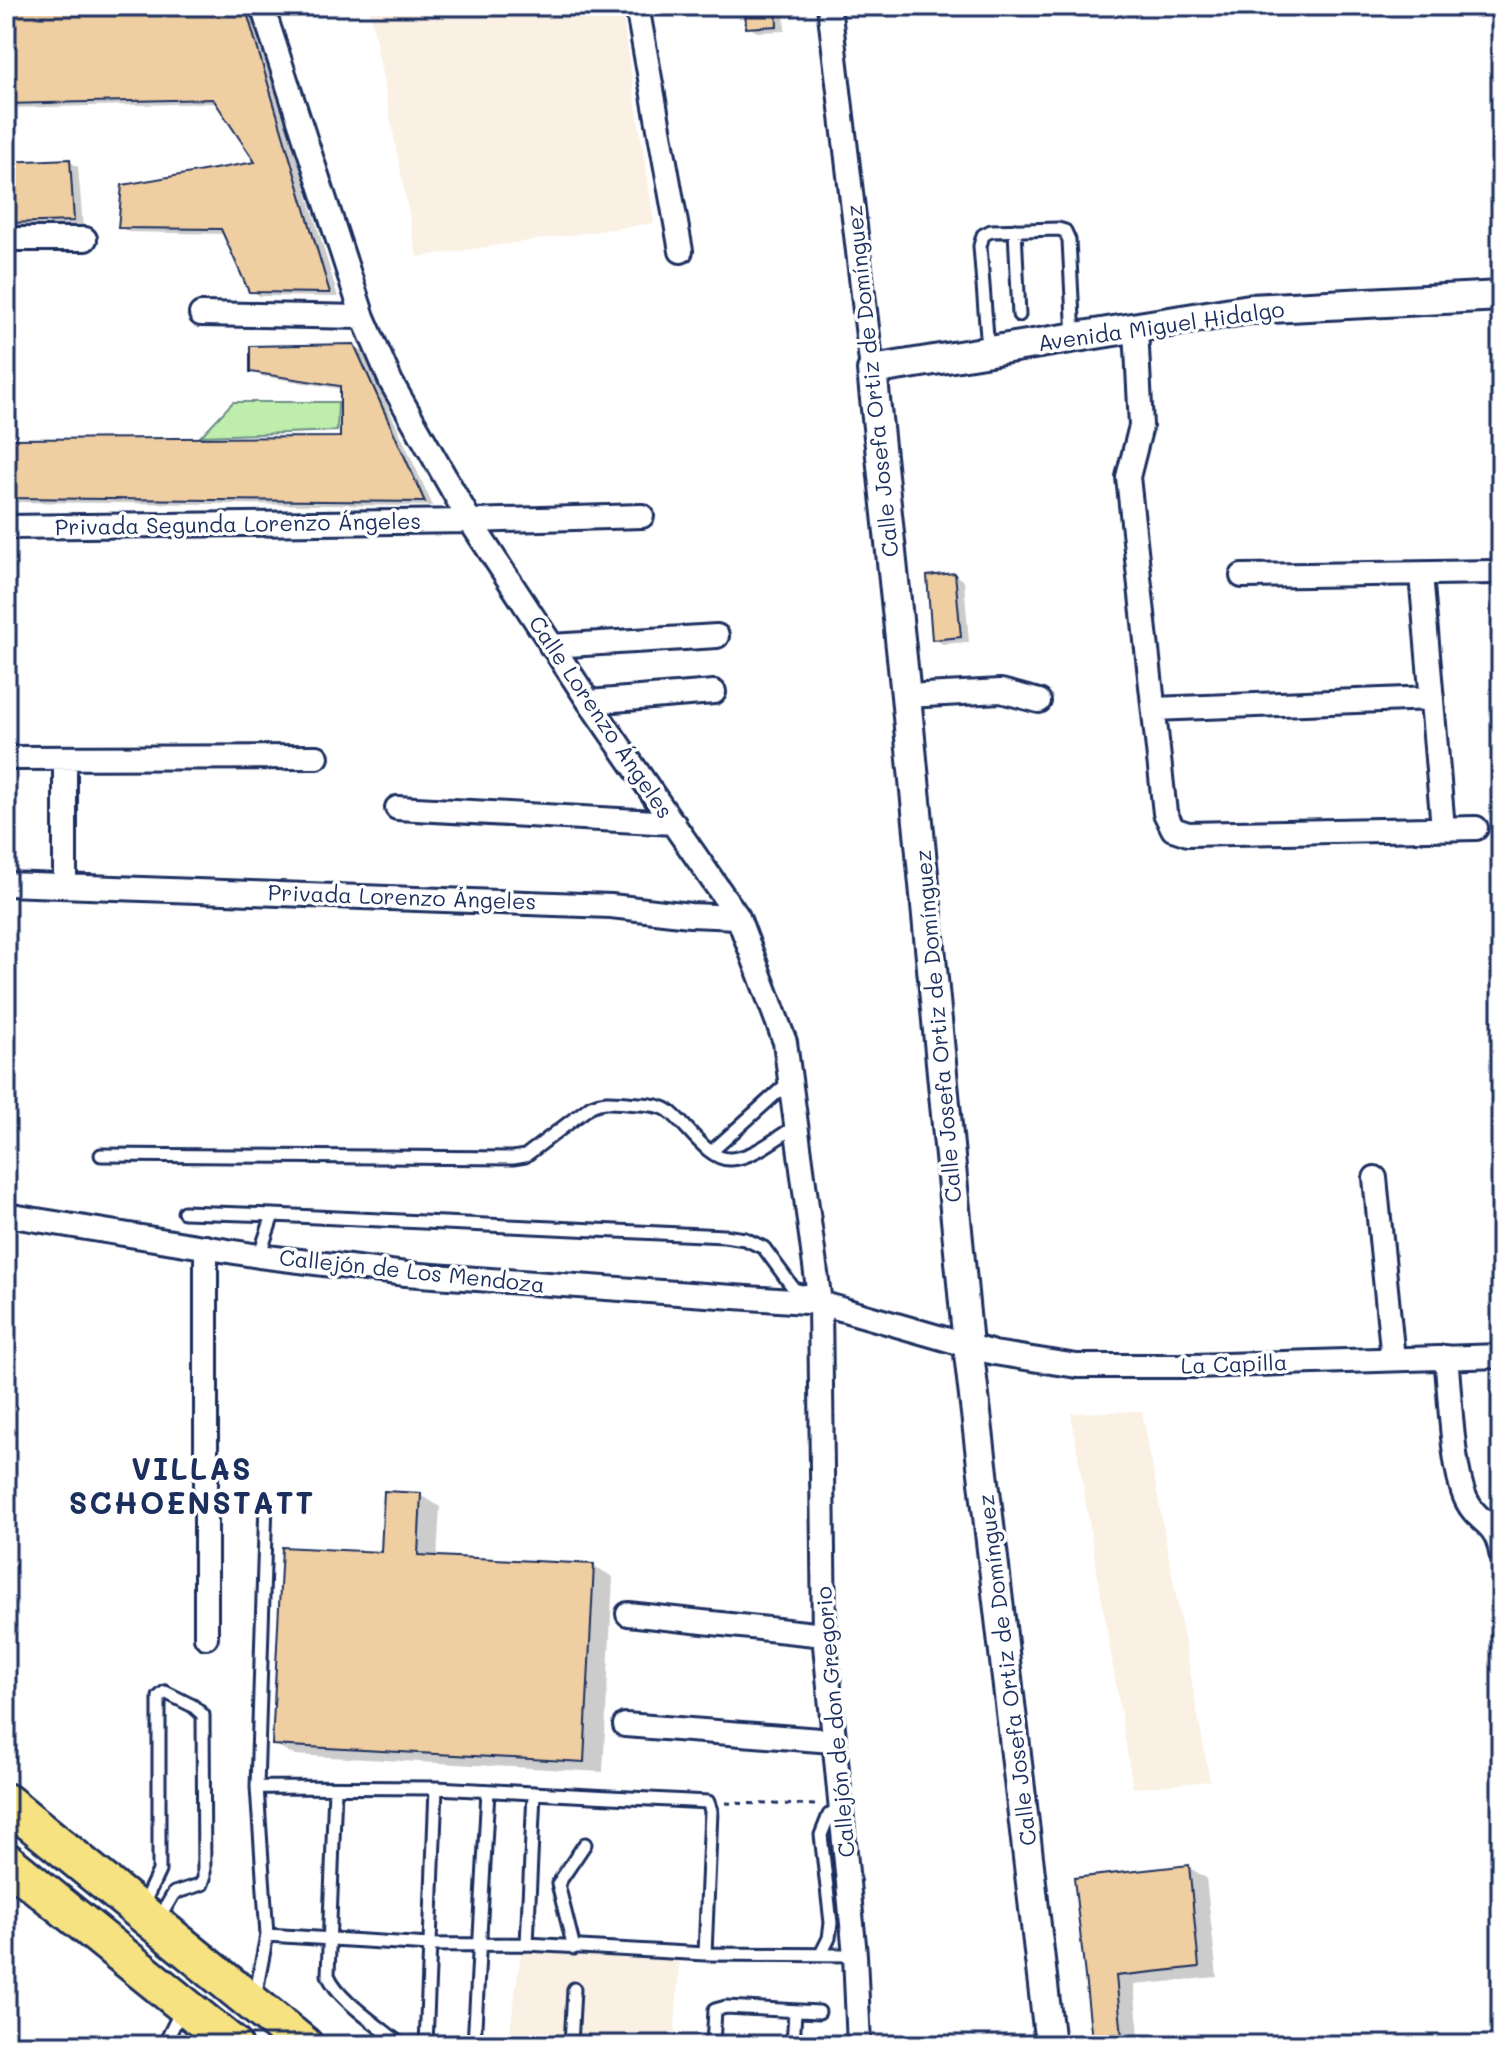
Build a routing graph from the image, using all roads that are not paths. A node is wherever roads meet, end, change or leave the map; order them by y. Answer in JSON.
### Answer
{"nodes":[{"id":1,"x":262,"y":6,"type":"edge"},
{"id":2,"x":637,"y":6,"type":"edge"},
{"id":3,"x":829,"y":6,"type":"edge"},
{"id":4,"x":1015,"y":230,"type":"junction"},
{"id":5,"x":6,"y":239,"type":"edge"},
{"id":6,"x":85,"y":239,"type":"dead end"},
{"id":7,"x":681,"y":251,"type":"dead end"},
{"id":8,"x":1501,"y":296,"type":"edge"},
{"id":9,"x":201,"y":314,"type":"dead end"},
{"id":10,"x":1019,"y":315,"type":"dead end"},
{"id":11,"x":363,"y":317,"type":"junction"},
{"id":12,"x":1136,"y":329,"type":"junction"},
{"id":13,"x":1074,"y":338,"type":"junction"},
{"id":14,"x":988,"y":352,"type":"junction"},
{"id":15,"x":872,"y":370,"type":"junction"},
{"id":16,"x":642,"y":516,"type":"dead end"},
{"id":17,"x":470,"y":521,"type":"junction"},
{"id":18,"x":6,"y":527,"type":"edge"},
{"id":19,"x":1495,"y":572,"type":"dead end"},
{"id":20,"x":1421,"y":574,"type":"junction"},
{"id":21,"x":1242,"y":576,"type":"dead end"},
{"id":22,"x":717,"y":636,"type":"dead end"},
{"id":23,"x":551,"y":646,"type":"junction"},
{"id":24,"x":714,"y":692,"type":"dead end"},
{"id":25,"x":906,"y":696,"type":"junction"},
{"id":26,"x":1432,"y":698,"type":"junction"},
{"id":27,"x":1039,"y":701,"type":"dead end"},
{"id":28,"x":589,"y":702,"type":"junction"},
{"id":29,"x":1154,"y":709,"type":"junction"},
{"id":30,"x":317,"y":757,"type":"dead end"},
{"id":31,"x":6,"y":758,"type":"edge"},
{"id":32,"x":65,"y":758,"type":"junction"},
{"id":33,"x":397,"y":808,"type":"dead end"},
{"id":34,"x":674,"y":823,"type":"junction"},
{"id":35,"x":1443,"y":828,"type":"junction"},
{"id":36,"x":1476,"y":828,"type":"dead end"},
{"id":37,"x":6,"y":884,"type":"edge"},
{"id":38,"x":65,"y":885,"type":"junction"},
{"id":39,"x":738,"y":917,"type":"junction"},
{"id":40,"x":790,"y":1081,"type":"junction"},
{"id":41,"x":796,"y":1126,"type":"junction"},
{"id":42,"x":711,"y":1152,"type":"junction"},
{"id":43,"x":101,"y":1155,"type":"dead end"},
{"id":44,"x":1375,"y":1178,"type":"dead end"},
{"id":45,"x":184,"y":1212,"type":"dead end"},
{"id":46,"x":6,"y":1215,"type":"edge"},
{"id":47,"x":273,"y":1215,"type":"junction"},
{"id":48,"x":206,"y":1247,"type":"junction"},
{"id":49,"x":259,"y":1256,"type":"junction"},
{"id":50,"x":819,"y":1296,"type":"junction"},
{"id":51,"x":968,"y":1345,"type":"junction"},
{"id":52,"x":1501,"y":1356,"type":"edge"},
{"id":53,"x":1446,"y":1357,"type":"junction"},
{"id":54,"x":1393,"y":1359,"type":"junction"},
{"id":55,"x":266,"y":1502,"type":"dead end"},
{"id":56,"x":1501,"y":1553,"type":"edge"},
{"id":57,"x":628,"y":1614,"type":"dead end"},
{"id":58,"x":824,"y":1635,"type":"junction"},
{"id":59,"x":206,"y":1637,"type":"dead end"},
{"id":60,"x":625,"y":1725,"type":"dead end"},
{"id":61,"x":833,"y":1741,"type":"junction"},
{"id":62,"x":257,"y":1787,"type":"junction"},
{"id":63,"x":335,"y":1788,"type":"junction"},
{"id":64,"x":436,"y":1788,"type":"junction"},
{"id":65,"x":488,"y":1791,"type":"junction"},
{"id":66,"x":534,"y":1793,"type":"junction"},
{"id":67,"x":6,"y":1802,"type":"edge"},
{"id":68,"x":841,"y":1806,"type":"junction"},
{"id":69,"x":585,"y":1844,"type":"dead end"},
{"id":70,"x":6,"y":1861,"type":"edge"},
{"id":71,"x":148,"y":1917,"type":"junction"},
{"id":72,"x":267,"y":1935,"type":"junction"},
{"id":73,"x":330,"y":1940,"type":"junction"},
{"id":74,"x":527,"y":1944,"type":"junction"},
{"id":75,"x":430,"y":1945,"type":"junction"},
{"id":76,"x":478,"y":1945,"type":"junction"},
{"id":77,"x":574,"y":1948,"type":"junction"},
{"id":78,"x":705,"y":1954,"type":"junction"},
{"id":79,"x":821,"y":1954,"type":"junction"},
{"id":80,"x":855,"y":1955,"type":"junction"},
{"id":81,"x":574,"y":1989,"type":"dead end"},
{"id":82,"x":253,"y":2003,"type":"junction"},
{"id":83,"x":184,"y":2005,"type":"junction"},
{"id":84,"x":795,"y":2012,"type":"junction"},
{"id":85,"x":819,"y":2012,"type":"dead end"},
{"id":86,"x":164,"y":2045,"type":"edge"},
{"id":87,"x":233,"y":2045,"type":"edge"},
{"id":88,"x":304,"y":2045,"type":"edge"},
{"id":89,"x":401,"y":2045,"type":"edge"},
{"id":90,"x":426,"y":2045,"type":"edge"},
{"id":91,"x":474,"y":2045,"type":"edge"},
{"id":92,"x":571,"y":2045,"type":"edge"},
{"id":93,"x":713,"y":2045,"type":"edge"},
{"id":94,"x":793,"y":2045,"type":"edge"},
{"id":95,"x":859,"y":2045,"type":"edge"},
{"id":96,"x":1050,"y":2045,"type":"edge"}],
"edges":[{"from":1,"to":11,"type":"street","name":"Calle Lorenzo Ángeles"},
{"from":2,"to":7,"type":"street"},
{"from":3,"to":15,"type":"street","name":"Calle Josefa Ortiz de Domínguez"},
{"from":4,"to":10,"type":"lane"},
{"from":4,"to":13,"type":"lane"},
{"from":4,"to":14,"type":"lane"},
{"from":5,"to":6,"type":"street"},
{"from":8,"to":12,"type":"street","name":"Avenida Miguel Hidalgo"},
{"from":9,"to":11,"type":"street"},
{"from":11,"to":17,"type":"street","name":"Calle Lorenzo Ángeles"},
{"from":12,"to":13,"type":"street","name":"Avenida Miguel Hidalgo"},
{"from":12,"to":29,"type":"street"},
{"from":13,"to":14,"type":"street","name":"Avenida Miguel Hidalgo"},
{"from":14,"to":15,"type":"street","name":"Avenida Miguel Hidalgo"},
{"from":15,"to":25,"type":"street","name":"Calle Josefa Ortiz de Domínguez"},
{"from":16,"to":17,"type":"street","name":"Privada Segunda Lorenzo Ángeles"},
{"from":17,"to":18,"type":"street","name":"Privada Segunda Lorenzo Ángeles"},
{"from":17,"to":23,"type":"street","name":"Calle Lorenzo Ángeles"},
{"from":19,"to":20,"type":"street"},
{"from":20,"to":21,"type":"street"},
{"from":20,"to":26,"type":"street"},
{"from":22,"to":23,"type":"street"},
{"from":23,"to":28,"type":"street","name":"Calle Lorenzo Ángeles"},
{"from":24,"to":28,"type":"street"},
{"from":25,"to":27,"type":"street"},
{"from":25,"to":51,"type":"street","name":"Calle Josefa Ortiz de Domínguez"},
{"from":26,"to":29,"type":"street"},
{"from":26,"to":35,"type":"street"},
{"from":28,"to":34,"type":"street","name":"Calle Lorenzo Ángeles"},
{"from":29,"to":35,"type":"street"},
{"from":30,"to":32,"type":"street"},
{"from":31,"to":32,"type":"street"},
{"from":32,"to":38,"type":"street"},
{"from":33,"to":34,"type":"street"},
{"from":34,"to":39,"type":"street","name":"Calle Lorenzo Ángeles"},
{"from":35,"to":36,"type":"street"},
{"from":37,"to":38,"type":"street","name":"Privada Lorenzo Ángeles"},
{"from":38,"to":39,"type":"street","name":"Privada Lorenzo Ángeles"},
{"from":39,"to":40,"type":"street","name":"Calle Lorenzo Ángeles"},
{"from":40,"to":41,"type":"street","name":"Calle Lorenzo Ángeles"},
{"from":40,"to":42,"type":"lane"},
{"from":41,"to":42,"type":"lane"},
{"from":41,"to":50,"type":"street","name":"Calle Lorenzo Ángeles"},
{"from":42,"to":43,"type":"lane"},
{"from":44,"to":54,"type":"street"},
{"from":45,"to":47,"type":"lane"},
{"from":46,"to":48,"type":"street","name":"Callejón de Los Mendoza"},
{"from":47,"to":49,"type":"lane"},
{"from":47,"to":50,"type":"lane"},
{"from":48,"to":49,"type":"street","name":"Callejón de Los Mendoza"},
{"from":48,"to":59,"type":"street"},
{"from":49,"to":50,"type":"street","name":"Callejón de Los Mendoza"},
{"from":50,"to":51,"type":"street"},
{"from":50,"to":58,"type":"street","name":"Callejón de don Gregorio"},
{"from":51,"to":54,"type":"street","name":"La Capilla"},
{"from":51,"to":96,"type":"street","name":"Calle Josefa Ortiz de Domínguez"},
{"from":52,"to":53,"type":"street","name":"La Capilla"},
{"from":53,"to":54,"type":"street","name":"La Capilla"},
{"from":53,"to":56,"type":"street"},
{"from":55,"to":62,"type":"lane"},
{"from":57,"to":58,"type":"street"},
{"from":58,"to":61,"type":"street","name":"Callejón de don Gregorio"},
{"from":60,"to":61,"type":"street"},
{"from":61,"to":68,"type":"street","name":"Callejón de don Gregorio"},
{"from":62,"to":63,"type":"lane"},
{"from":62,"to":72,"type":"lane"},
{"from":63,"to":64,"type":"lane"},
{"from":63,"to":73,"type":"lane"},
{"from":64,"to":65,"type":"lane"},
{"from":64,"to":75,"type":"lane"},
{"from":65,"to":66,"type":"lane"},
{"from":65,"to":76,"type":"lane"},
{"from":66,"to":74,"type":"lane"},
{"from":66,"to":78,"type":"lane"},
{"from":67,"to":71,"type":"highway"},
{"from":68,"to":79,"type":"lane"},
{"from":68,"to":80,"type":"street","name":"Callejón de don Gregorio"},
{"from":69,"to":77,"type":"lane"},
{"from":70,"to":83,"type":"highway"},
{"from":71,"to":71,"type":"lane"},
{"from":71,"to":82,"type":"highway"},
{"from":72,"to":73,"type":"lane"},
{"from":72,"to":82,"type":"lane"},
{"from":73,"to":75,"type":"lane"},
{"from":73,"to":89,"type":"lane"},
{"from":74,"to":76,"type":"lane"},
{"from":74,"to":77,"type":"lane"},
{"from":75,"to":76,"type":"lane"},
{"from":75,"to":90,"type":"lane"},
{"from":76,"to":91,"type":"lane"},
{"from":77,"to":78,"type":"lane"},
{"from":78,"to":79,"type":"lane"},
{"from":79,"to":80,"type":"lane"},
{"from":80,"to":95,"type":"street","name":"Callejón de don Gregorio"},
{"from":81,"to":92,"type":"lane"},
{"from":82,"to":88,"type":"highway"},
{"from":83,"to":86,"type":"lane"},
{"from":83,"to":87,"type":"highway"},
{"from":84,"to":85,"type":"lane"},
{"from":84,"to":93,"type":"lane"},
{"from":84,"to":94,"type":"lane"}]}
